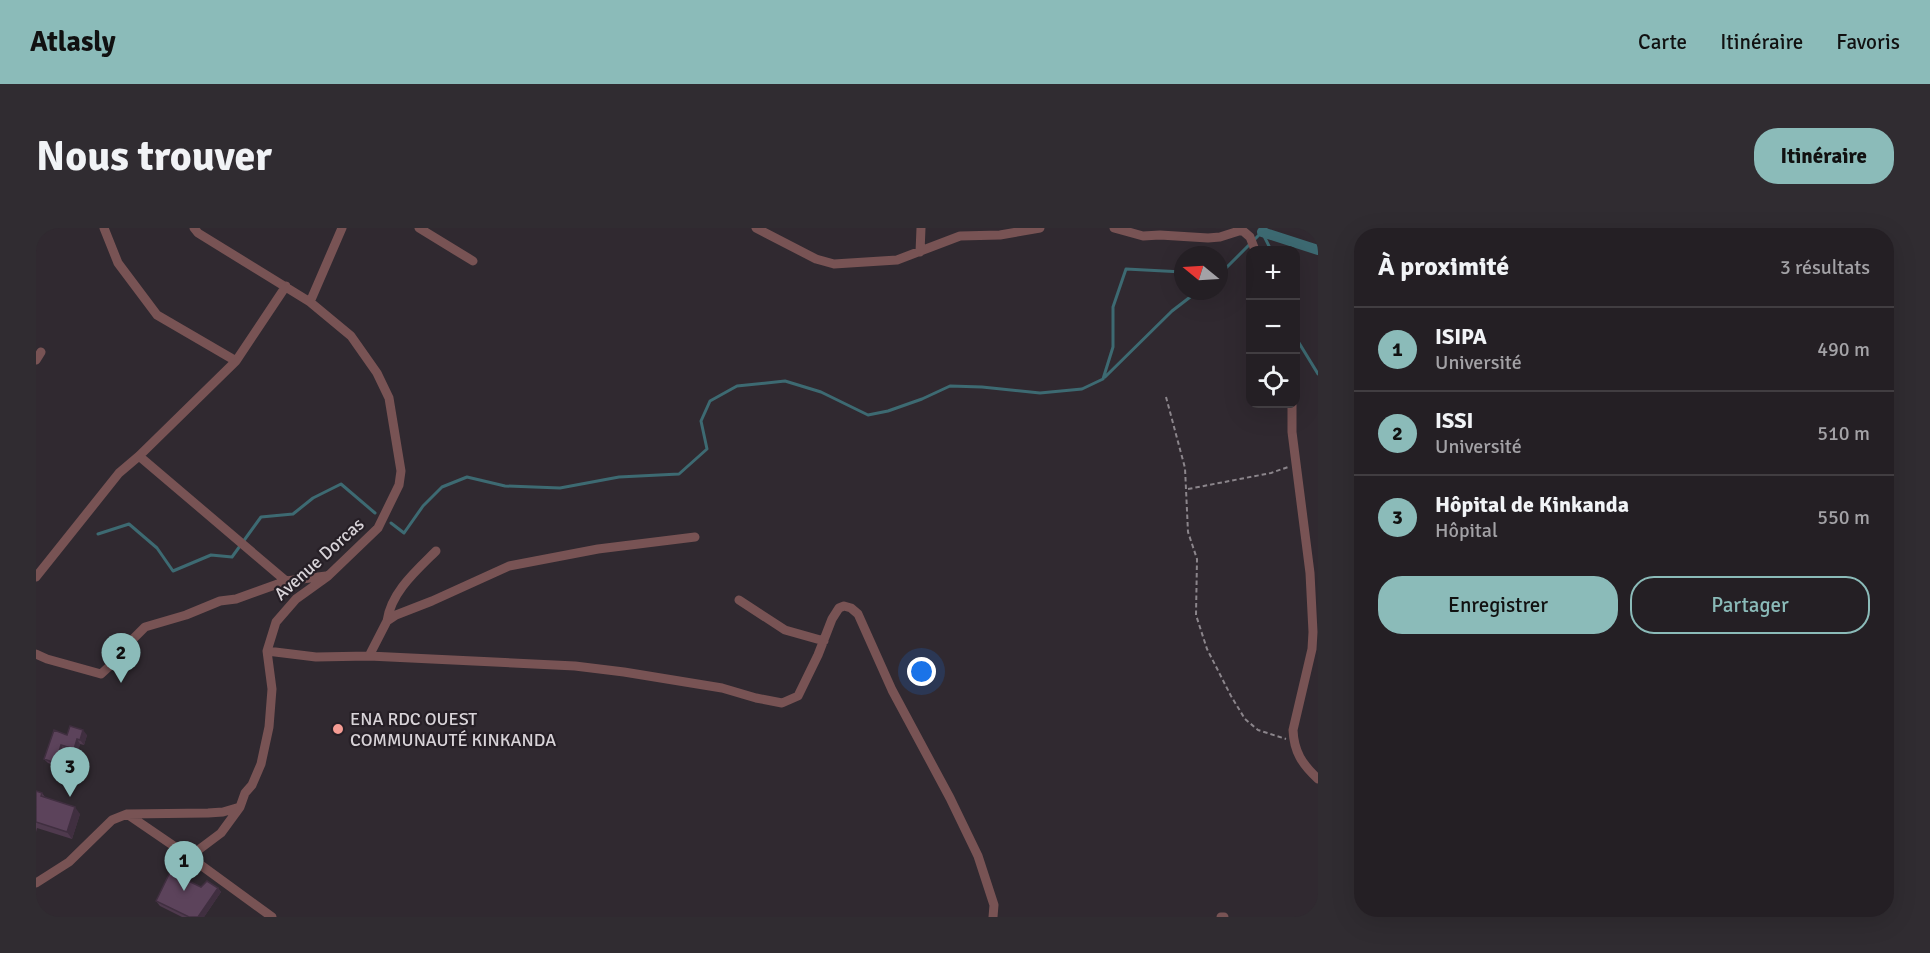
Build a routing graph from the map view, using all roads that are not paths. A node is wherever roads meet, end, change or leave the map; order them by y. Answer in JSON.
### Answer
{"nodes":[{"id":1,"x":104,"y":228,"type":"edge"},
{"id":2,"x":194,"y":228,"type":"edge"},
{"id":3,"x":342,"y":228,"type":"edge"},
{"id":4,"x":419,"y":228,"type":"edge"},
{"id":5,"x":756,"y":228,"type":"edge"},
{"id":6,"x":921,"y":228,"type":"edge"},
{"id":7,"x":1040,"y":228,"type":"edge"},
{"id":8,"x":1114,"y":228,"type":"edge"},
{"id":9,"x":1243,"y":229,"type":"edge"},
{"id":10,"x":1254,"y":246,"type":"edge"},
{"id":11,"x":920,"y":252,"type":"junction"},
{"id":12,"x":473,"y":261,"type":"dead end"},
{"id":13,"x":286,"y":286,"type":"junction"},
{"id":14,"x":310,"y":302,"type":"junction"},
{"id":15,"x":236,"y":361,"type":"junction"},
{"id":16,"x":1292,"y":408,"type":"edge"},
{"id":17,"x":139,"y":456,"type":"junction"},
{"id":18,"x":695,"y":537,"type":"dead end"},
{"id":19,"x":436,"y":551,"type":"dead end"},
{"id":20,"x":328,"y":576,"type":"junction"},
{"id":21,"x":36,"y":577,"type":"edge"},
{"id":22,"x":286,"y":581,"type":"junction"},
{"id":23,"x":739,"y":600,"type":"dead end"},
{"id":24,"x":387,"y":621,"type":"junction"},
{"id":25,"x":824,"y":641,"type":"junction"},
{"id":26,"x":267,"y":651,"type":"junction"},
{"id":27,"x":36,"y":654,"type":"edge"},
{"id":28,"x":369,"y":656,"type":"junction"},
{"id":29,"x":1318,"y":779,"type":"edge"},
{"id":30,"x":240,"y":807,"type":"junction"},
{"id":31,"x":127,"y":814,"type":"junction"},
{"id":32,"x":189,"y":857,"type":"junction"},
{"id":33,"x":36,"y":883,"type":"edge"},
{"id":34,"x":272,"y":917,"type":"edge"},
{"id":35,"x":993,"y":917,"type":"edge"}],
"edges":[{"from":1,"to":15,"type":"street"},
{"from":2,"to":13,"type":"street","name":"Avenue Dorcas"},
{"from":3,"to":14,"type":"street"},
{"from":4,"to":12,"type":"street"},
{"from":5,"to":11,"type":"street"},
{"from":6,"to":11,"type":"street"},
{"from":7,"to":11,"type":"street"},
{"from":8,"to":9,"type":"street"},
{"from":9,"to":10,"type":"street"},
{"from":13,"to":14,"type":"street","name":"Avenue Dorcas"},
{"from":13,"to":15,"type":"street"},
{"from":14,"to":20,"type":"street","name":"Avenue Dorcas"},
{"from":15,"to":17,"type":"street"},
{"from":16,"to":29,"type":"street"},
{"from":17,"to":21,"type":"street"},
{"from":17,"to":22,"type":"street"},
{"from":18,"to":24,"type":"street"},
{"from":19,"to":24,"type":"street"},
{"from":20,"to":22,"type":"street"},
{"from":20,"to":26,"type":"street","name":"Avenue Dorcas"},
{"from":22,"to":27,"type":"street"},
{"from":23,"to":25,"type":"street"},
{"from":24,"to":28,"type":"street"},
{"from":25,"to":28,"type":"street"},
{"from":25,"to":35,"type":"street"},
{"from":26,"to":28,"type":"street"},
{"from":26,"to":30,"type":"street"},
{"from":30,"to":31,"type":"street"},
{"from":30,"to":32,"type":"street"},
{"from":31,"to":32,"type":"street"},
{"from":31,"to":33,"type":"street"},
{"from":32,"to":34,"type":"street"}]}
